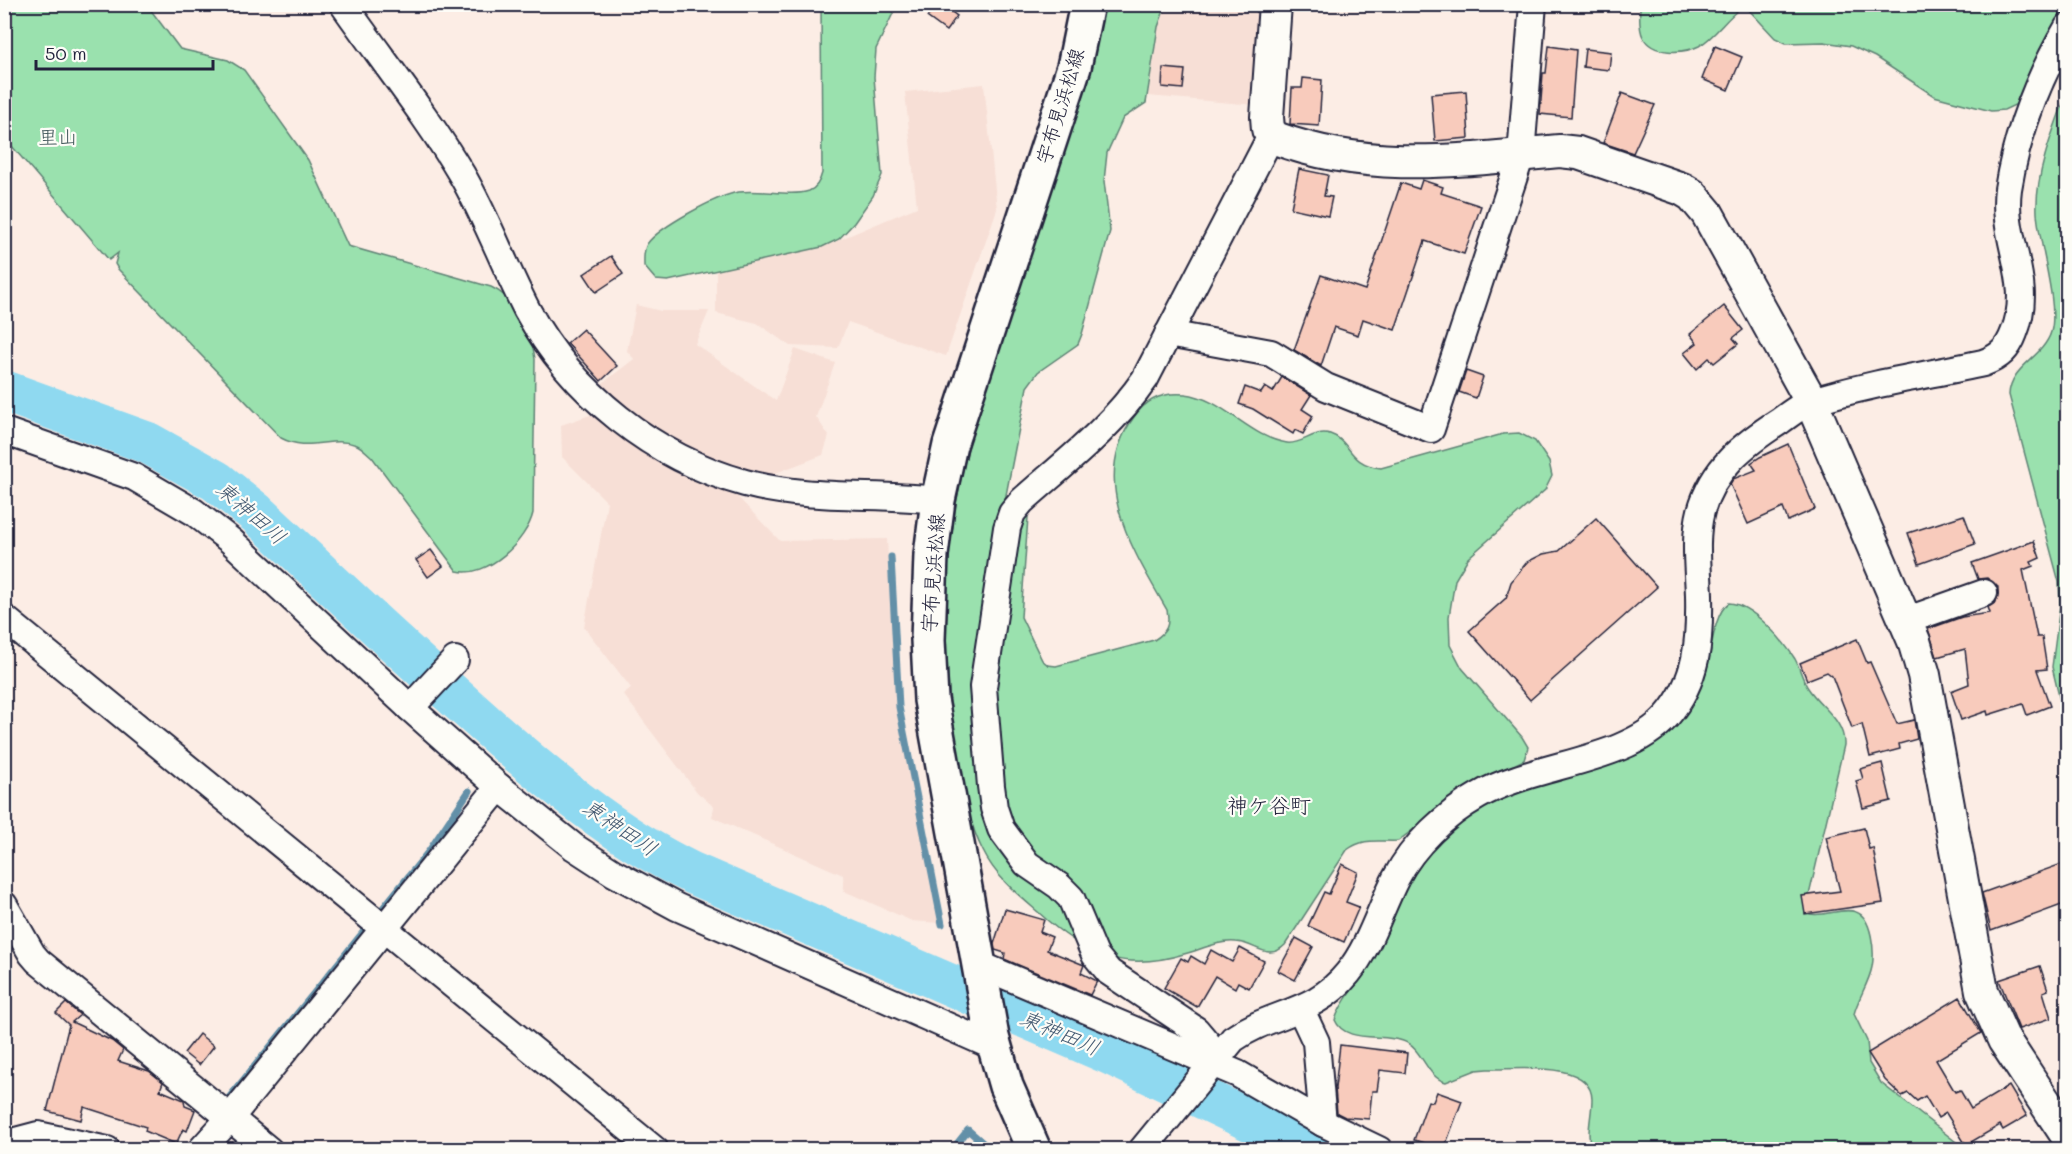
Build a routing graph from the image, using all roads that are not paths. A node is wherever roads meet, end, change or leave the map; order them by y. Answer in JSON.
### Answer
{"nodes":[{"id":1,"x":343,"y":4,"type":"edge"},
{"id":2,"x":1087,"y":4,"type":"edge"},
{"id":3,"x":1275,"y":4,"type":"edge"},
{"id":4,"x":1533,"y":4,"type":"edge"},
{"id":5,"x":2067,"y":27,"type":"edge"},
{"id":6,"x":1272,"y":134,"type":"junction"},
{"id":7,"x":1521,"y":155,"type":"junction"},
{"id":8,"x":1168,"y":334,"type":"junction"},
{"id":9,"x":1811,"y":401,"type":"junction"},
{"id":10,"x":4,"y":431,"type":"edge"},
{"id":11,"x":938,"y":500,"type":"junction"},
{"id":12,"x":1984,"y":592,"type":"dead end"},
{"id":13,"x":4,"y":618,"type":"edge"},
{"id":14,"x":1905,"y":621,"type":"junction"},
{"id":15,"x":455,"y":660,"type":"dead end"},
{"id":16,"x":413,"y":706,"type":"junction"},
{"id":17,"x":500,"y":786,"type":"junction"},
{"id":18,"x":4,"y":905,"type":"edge"},
{"id":19,"x":385,"y":928,"type":"junction"},
{"id":20,"x":978,"y":966,"type":"junction"},
{"id":21,"x":1301,"y":1010,"type":"junction"},
{"id":22,"x":994,"y":1042,"type":"junction"},
{"id":23,"x":1210,"y":1066,"type":"junction"},
{"id":24,"x":230,"y":1118,"type":"junction"},
{"id":25,"x":1323,"y":1123,"type":"junction"},
{"id":26,"x":2067,"y":1137,"type":"edge"},
{"id":27,"x":4,"y":1143,"type":"edge"},
{"id":28,"x":107,"y":1149,"type":"edge"},
{"id":29,"x":201,"y":1149,"type":"edge"},
{"id":30,"x":269,"y":1149,"type":"edge"},
{"id":31,"x":655,"y":1149,"type":"edge"},
{"id":32,"x":1034,"y":1149,"type":"edge"},
{"id":33,"x":1142,"y":1149,"type":"edge"},
{"id":34,"x":1380,"y":1149,"type":"edge"}],
"edges":[{"from":1,"to":11,"type":"street"},
{"from":2,"to":11,"type":"main road","name":"宇布見浜松線"},
{"from":3,"to":6,"type":"street"},
{"from":4,"to":7,"type":"street"},
{"from":5,"to":9,"type":"street"},
{"from":6,"to":7,"type":"street"},
{"from":6,"to":8,"type":"street"},
{"from":7,"to":8,"type":"street"},
{"from":7,"to":9,"type":"street"},
{"from":8,"to":23,"type":"street"},
{"from":9,"to":14,"type":"street"},
{"from":9,"to":21,"type":"street"},
{"from":10,"to":16,"type":"street"},
{"from":11,"to":20,"type":"main road","name":"宇布見浜松線"},
{"from":12,"to":14,"type":"street"},
{"from":13,"to":19,"type":"street"},
{"from":14,"to":26,"type":"street"},
{"from":15,"to":16,"type":"street"},
{"from":16,"to":17,"type":"street"},
{"from":17,"to":19,"type":"street"},
{"from":17,"to":22,"type":"street"},
{"from":18,"to":24,"type":"street"},
{"from":19,"to":24,"type":"street"},
{"from":19,"to":31,"type":"street"},
{"from":20,"to":22,"type":"main road","name":"宇布見浜松線"},
{"from":20,"to":23,"type":"street"},
{"from":21,"to":23,"type":"street"},
{"from":21,"to":25,"type":"street"},
{"from":22,"to":32,"type":"main road","name":"宇布見浜松線"},
{"from":23,"to":25,"type":"street"},
{"from":23,"to":33,"type":"street"},
{"from":24,"to":29,"type":"street"},
{"from":24,"to":30,"type":"street"},
{"from":25,"to":34,"type":"street"},
{"from":27,"to":28,"type":"street"}]}
